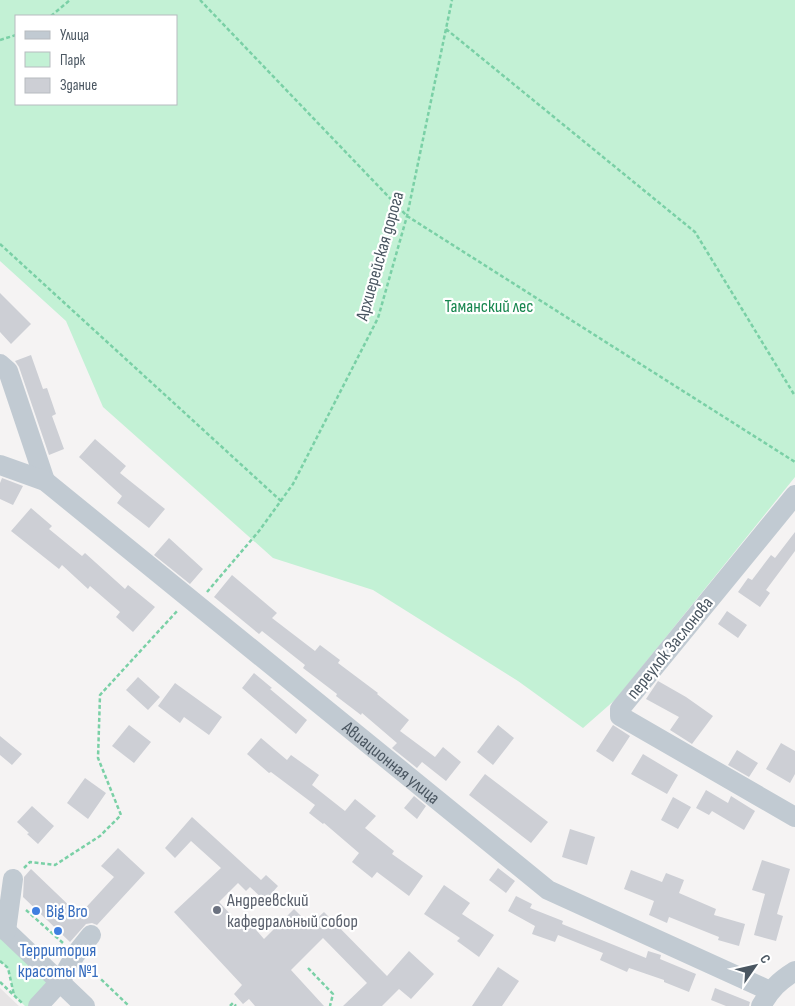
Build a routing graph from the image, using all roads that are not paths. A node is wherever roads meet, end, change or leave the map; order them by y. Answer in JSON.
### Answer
{"nodes":[{"id":1,"x":0,"y":364,"type":"edge"},
{"id":2,"x":0,"y":465,"type":"edge"},
{"id":3,"x":45,"y":481,"type":"junction"},
{"id":4,"x":795,"y":496,"type":"edge"},
{"id":5,"x":795,"y":817,"type":"edge"},
{"id":6,"x":13,"y":879,"type":"road end"},
{"id":7,"x":3,"y":928,"type":"edge"},
{"id":8,"x":91,"y":935,"type":"dead end"},
{"id":9,"x":795,"y":971,"type":"edge"},
{"id":10,"x":60,"y":982,"type":"junction"},
{"id":11,"x":765,"y":998,"type":"edge"},
{"id":12,"x":38,"y":1006,"type":"edge"},
{"id":13,"x":85,"y":1006,"type":"edge"}],
"edges":[{"from":1,"to":3,"type":"street"},
{"from":2,"to":3,"type":"street","name":"Авиационная улица"},
{"from":3,"to":11,"type":"street","name":"Авиационная улица"},
{"from":4,"to":5,"type":"street","name":"переулок Заслонова"},
{"from":6,"to":7,"type":"street"},
{"from":7,"to":10,"type":"street"},
{"from":8,"to":10,"type":"street"},
{"from":9,"to":11,"type":"street"},
{"from":10,"to":12,"type":"street"},
{"from":10,"to":13,"type":"street"}]}
